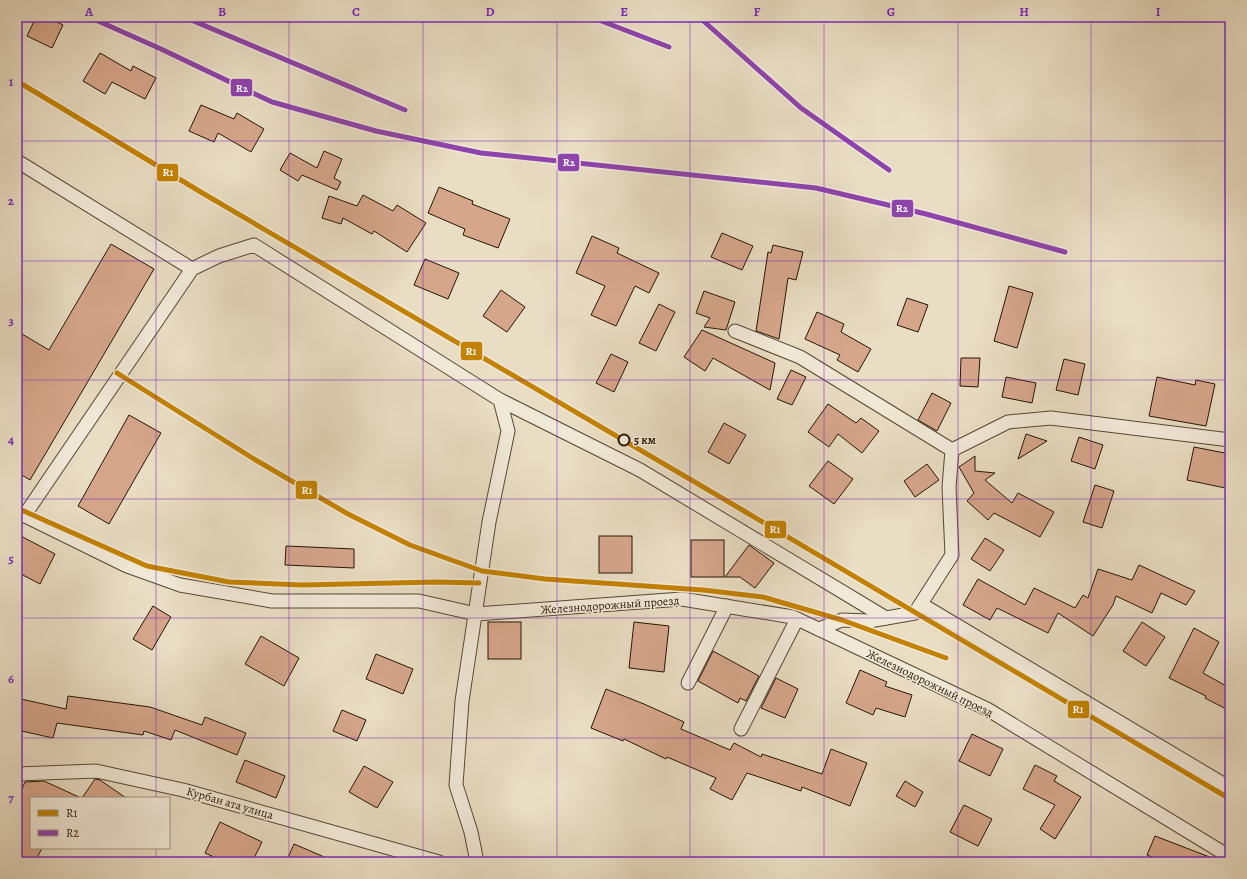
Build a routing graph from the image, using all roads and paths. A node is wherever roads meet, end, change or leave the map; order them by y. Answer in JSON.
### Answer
{"nodes":[{"id":1,"x":17,"y":161,"type":"edge"},
{"id":2,"x":192,"y":269,"type":"junction"},
{"id":3,"x":735,"y":330,"type":"dead end"},
{"id":4,"x":500,"y":400,"type":"junction"},
{"id":5,"x":1230,"y":440,"type":"edge"},
{"id":6,"x":952,"y":450,"type":"junction"},
{"id":7,"x":20,"y":514,"type":"edge"},
{"id":8,"x":921,"y":604,"type":"junction"},
{"id":9,"x":727,"y":606,"type":"junction"},
{"id":10,"x":476,"y":614,"type":"junction"},
{"id":11,"x":886,"y":618,"type":"junction"},
{"id":12,"x":797,"y":619,"type":"junction"},
{"id":13,"x":819,"y":629,"type":"junction"},
{"id":14,"x":688,"y":683,"type":"dead end"},
{"id":15,"x":741,"y":729,"type":"dead end"},
{"id":16,"x":17,"y":774,"type":"edge"},
{"id":17,"x":1230,"y":788,"type":"edge"},
{"id":18,"x":1230,"y":857,"type":"edge"},
{"id":19,"x":439,"y":862,"type":"edge"},
{"id":20,"x":477,"y":862,"type":"edge"}],
"edges":[{"from":1,"to":2,"type":"street"},
{"from":2,"to":4,"type":"street"},
{"from":2,"to":7,"type":"street"},
{"from":3,"to":6,"type":"street"},
{"from":4,"to":10,"type":"street"},
{"from":4,"to":11,"type":"street"},
{"from":5,"to":6,"type":"street"},
{"from":6,"to":8,"type":"street"},
{"from":7,"to":10,"type":"street","name":"Железнодорожный проезд"},
{"from":8,"to":11,"type":"street"},
{"from":8,"to":17,"type":"street"},
{"from":9,"to":10,"type":"street","name":"Железнодорожный проезд"},
{"from":9,"to":12,"type":"street","name":"Железнодорожный проезд"},
{"from":9,"to":14,"type":"street"},
{"from":10,"to":20,"type":"street"},
{"from":11,"to":13,"type":"street"},
{"from":12,"to":13,"type":"street","name":"Железнодорожный проезд"},
{"from":12,"to":15,"type":"street"},
{"from":13,"to":18,"type":"street","name":"Железнодорожный проезд"},
{"from":16,"to":19,"type":"street","name":"Курбан ата улица"}]}
